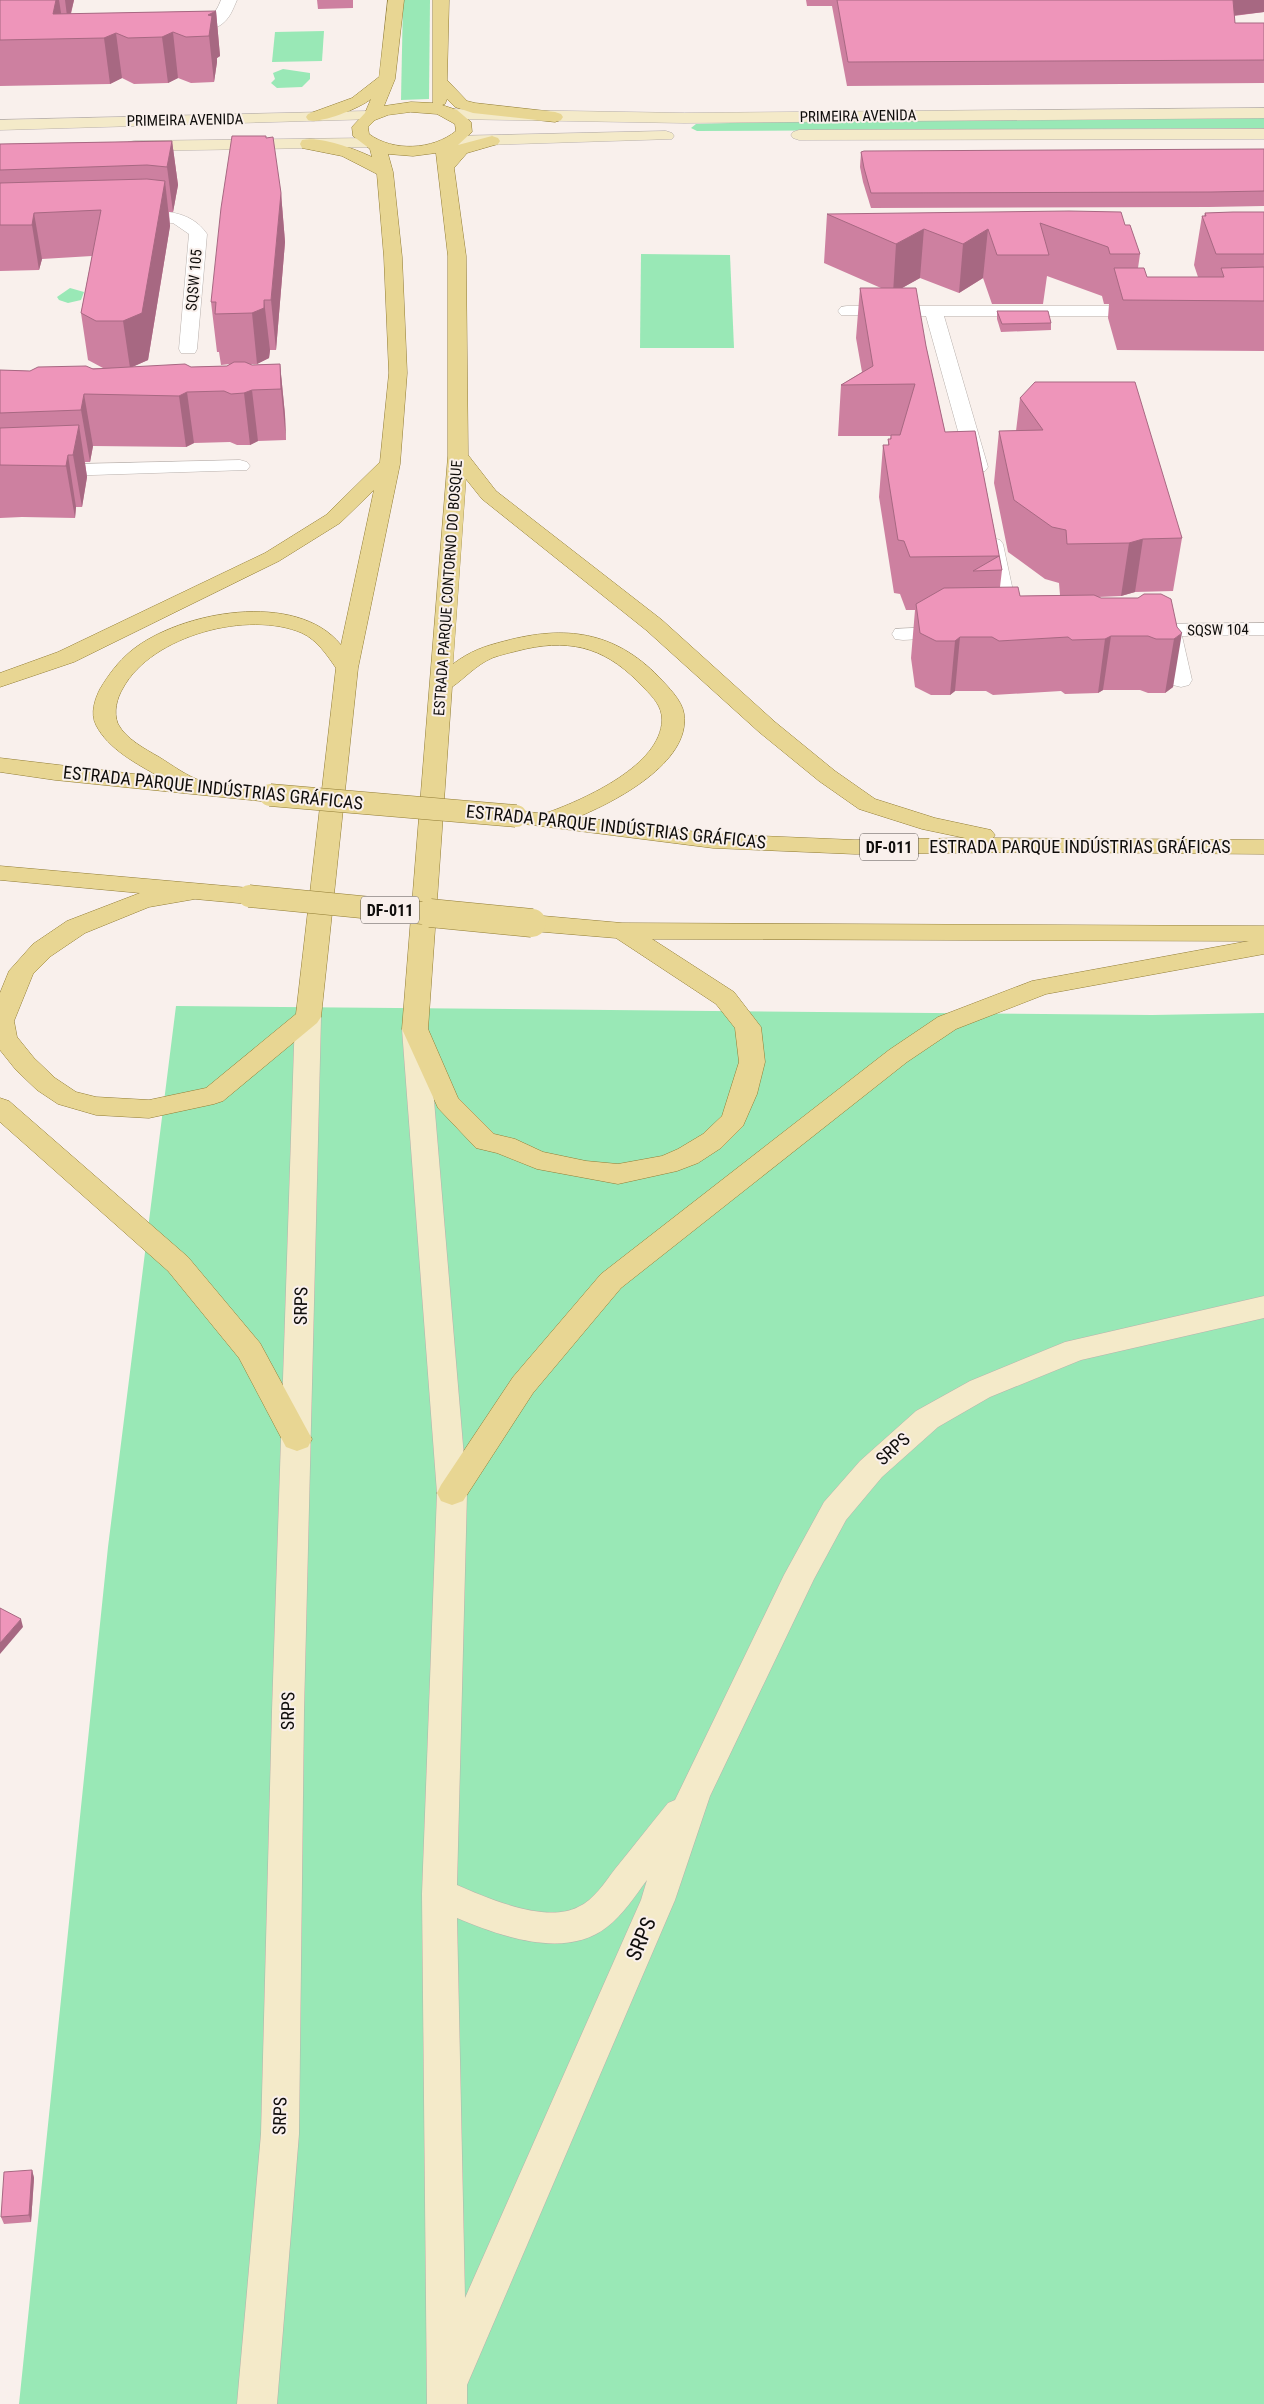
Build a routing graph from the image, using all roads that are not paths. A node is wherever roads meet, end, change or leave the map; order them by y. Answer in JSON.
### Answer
{"nodes":[{"id":1,"x":229,"y":0,"type":"edge"},
{"id":2,"x":396,"y":0,"type":"edge"},
{"id":3,"x":441,"y":0,"type":"edge"},
{"id":4,"x":165,"y":29,"type":"edge"},
{"id":5,"x":387,"y":79,"type":"junction"},
{"id":6,"x":440,"y":82,"type":"junction"},
{"id":7,"x":447,"y":112,"type":"junction"},
{"id":8,"x":1264,"y":113,"type":"edge"},
{"id":9,"x":371,"y":116,"type":"junction"},
{"id":10,"x":314,"y":117,"type":"junction"},
{"id":11,"x":555,"y":117,"type":"junction"},
{"id":12,"x":684,"y":118,"type":"junction"},
{"id":13,"x":10,"y":130,"type":"edge"},
{"id":14,"x":1264,"y":134,"type":"edge"},
{"id":15,"x":779,"y":135,"type":"dead end"},
{"id":16,"x":492,"y":140,"type":"junction"},
{"id":17,"x":308,"y":144,"type":"junction"},
{"id":18,"x":448,"y":144,"type":"junction"},
{"id":19,"x":374,"y":145,"type":"junction"},
{"id":20,"x":122,"y":146,"type":"edge"},
{"id":21,"x":385,"y":172,"type":"junction"},
{"id":22,"x":446,"y":172,"type":"junction"},
{"id":23,"x":115,"y":218,"type":"edge"},
{"id":24,"x":1165,"y":310,"type":"edge"},
{"id":25,"x":847,"y":311,"type":"dead end"},
{"id":26,"x":934,"y":312,"type":"junction"},
{"id":27,"x":188,"y":349,"type":"dead end"},
{"id":28,"x":458,"y":456,"type":"junction"},
{"id":29,"x":390,"y":464,"type":"junction"},
{"id":30,"x":240,"y":466,"type":"dead end"},
{"id":31,"x":0,"y":472,"type":"edge"},
{"id":32,"x":981,"y":478,"type":"edge"},
{"id":33,"x":990,"y":529,"type":"edge"},
{"id":34,"x":1264,"y":629,"type":"edge"},
{"id":35,"x":1123,"y":630,"type":"edge"},
{"id":36,"x":1170,"y":630,"type":"junction"},
{"id":37,"x":903,"y":634,"type":"dead end"},
{"id":38,"x":347,"y":668,"type":"junction"},
{"id":39,"x":0,"y":680,"type":"edge"},
{"id":40,"x":1181,"y":680,"type":"edge"},
{"id":41,"x":442,"y":684,"type":"junction"},
{"id":42,"x":0,"y":765,"type":"edge"},
{"id":43,"x":197,"y":788,"type":"junction"},
{"id":44,"x":548,"y":820,"type":"junction"},
{"id":45,"x":1034,"y":845,"type":"junction"},
{"id":46,"x":1264,"y":847,"type":"edge"},
{"id":47,"x":0,"y":873,"type":"edge"},
{"id":48,"x":195,"y":891,"type":"junction"},
{"id":49,"x":622,"y":931,"type":"junction"},
{"id":50,"x":1264,"y":933,"type":"edge"},
{"id":51,"x":1264,"y":946,"type":"edge"},
{"id":52,"x":308,"y":1017,"type":"junction"},
{"id":53,"x":415,"y":1029,"type":"junction"},
{"id":54,"x":0,"y":1107,"type":"edge"},
{"id":55,"x":1264,"y":1307,"type":"edge"},
{"id":56,"x":297,"y":1439,"type":"junction"},
{"id":57,"x":452,"y":1493,"type":"junction"},
{"id":58,"x":693,"y":1796,"type":"junction"},
{"id":59,"x":439,"y":1894,"type":"junction"},
{"id":60,"x":447,"y":2393,"type":"edge"},
{"id":61,"x":257,"y":2404,"type":"edge"}],
"edges":[{"from":1,"to":4,"type":"street"},
{"from":2,"to":5,"type":"main road"},
{"from":3,"to":6,"type":"main road"},
{"from":5,"to":9,"type":"main road"},
{"from":5,"to":10,"type":"main road"},
{"from":6,"to":7,"type":"main road"},
{"from":6,"to":11,"type":"main road"},
{"from":7,"to":9,"type":"main road"},
{"from":7,"to":11,"type":"main road","name":"PRIMEIRA AVENIDA"},
{"from":7,"to":18,"type":"main road"},
{"from":8,"to":12,"type":"main road","name":"PRIMEIRA AVENIDA"},
{"from":9,"to":10,"type":"main road","name":"PRIMEIRA AVENIDA"},
{"from":9,"to":19,"type":"main road"},
{"from":10,"to":13,"type":"main road","name":"PRIMEIRA AVENIDA"},
{"from":11,"to":12,"type":"main road","name":"PRIMEIRA AVENIDA"},
{"from":12,"to":16,"type":"main road"},
{"from":14,"to":15,"type":"main road","name":"PRIMEIRA AVENIDA"},
{"from":16,"to":18,"type":"main road"},
{"from":16,"to":22,"type":"main road"},
{"from":17,"to":19,"type":"main road","name":"PRIMEIRA AVENIDA"},
{"from":17,"to":20,"type":"main road","name":"PRIMEIRA AVENIDA"},
{"from":17,"to":21,"type":"main road"},
{"from":18,"to":19,"type":"main road"},
{"from":18,"to":22,"type":"main road","name":"ESTRADA PARQUE CONTORNO DO BOSQUE"},
{"from":19,"to":21,"type":"main road"},
{"from":21,"to":29,"type":"main road"},
{"from":22,"to":28,"type":"main road","name":"ESTRADA PARQUE CONTORNO DO BOSQUE"},
{"from":23,"to":27,"type":"street","name":"SQSW 105"},
{"from":24,"to":26,"type":"street"},
{"from":25,"to":26,"type":"street"},
{"from":26,"to":32,"type":"street"},
{"from":28,"to":41,"type":"main road","name":"ESTRADA PARQUE CONTORNO DO BOSQUE"},
{"from":28,"to":45,"type":"main road"},
{"from":29,"to":38,"type":"main road"},
{"from":29,"to":39,"type":"main road"},
{"from":30,"to":31,"type":"street"},
{"from":33,"to":37,"type":"street"},
{"from":34,"to":36,"type":"street","name":"SQSW 104"},
{"from":35,"to":36,"type":"street","name":"SQSW 104"},
{"from":36,"to":40,"type":"street"},
{"from":38,"to":43,"type":"main road"},
{"from":38,"to":52,"type":"main road"},
{"from":41,"to":44,"type":"main road"},
{"from":41,"to":53,"type":"main road","name":"ESTRADA PARQUE CONTORNO DO BOSQUE"},
{"from":42,"to":43,"type":"main road","name":"ESTRADA PARQUE INDÚSTRIAS GRÁFICAS","number":"DF-011"},
{"from":43,"to":44,"type":"main road","name":"ESTRADA PARQUE INDÚSTRIAS GRÁFICAS","number":"DF-011","bridge":true},
{"from":44,"to":45,"type":"main road","name":"ESTRADA PARQUE INDÚSTRIAS GRÁFICAS","number":"DF-011"},
{"from":45,"to":46,"type":"main road","name":"ESTRADA PARQUE INDÚSTRIAS GRÁFICAS","number":"DF-011"},
{"from":47,"to":48,"type":"main road","number":"DF-011"},
{"from":48,"to":49,"type":"main road","number":"DF-011","bridge":true},
{"from":48,"to":52,"type":"main road"},
{"from":49,"to":50,"type":"main road","number":"DF-011"},
{"from":49,"to":53,"type":"main road"},
{"from":51,"to":57,"type":"main road"},
{"from":52,"to":56,"type":"main road","name":"SRPS"},
{"from":53,"to":57,"type":"main road","name":"SRPS"},
{"from":54,"to":56,"type":"main road"},
{"from":55,"to":58,"type":"main road","name":"SRPS"},
{"from":56,"to":61,"type":"main road","name":"SRPS"},
{"from":57,"to":59,"type":"main road","name":"SRPS"},
{"from":58,"to":59,"type":"main road","name":"SRPS"},
{"from":58,"to":60,"type":"main road","name":"SRPS"},
{"from":59,"to":60,"type":"main road","name":"SRPS"}]}
